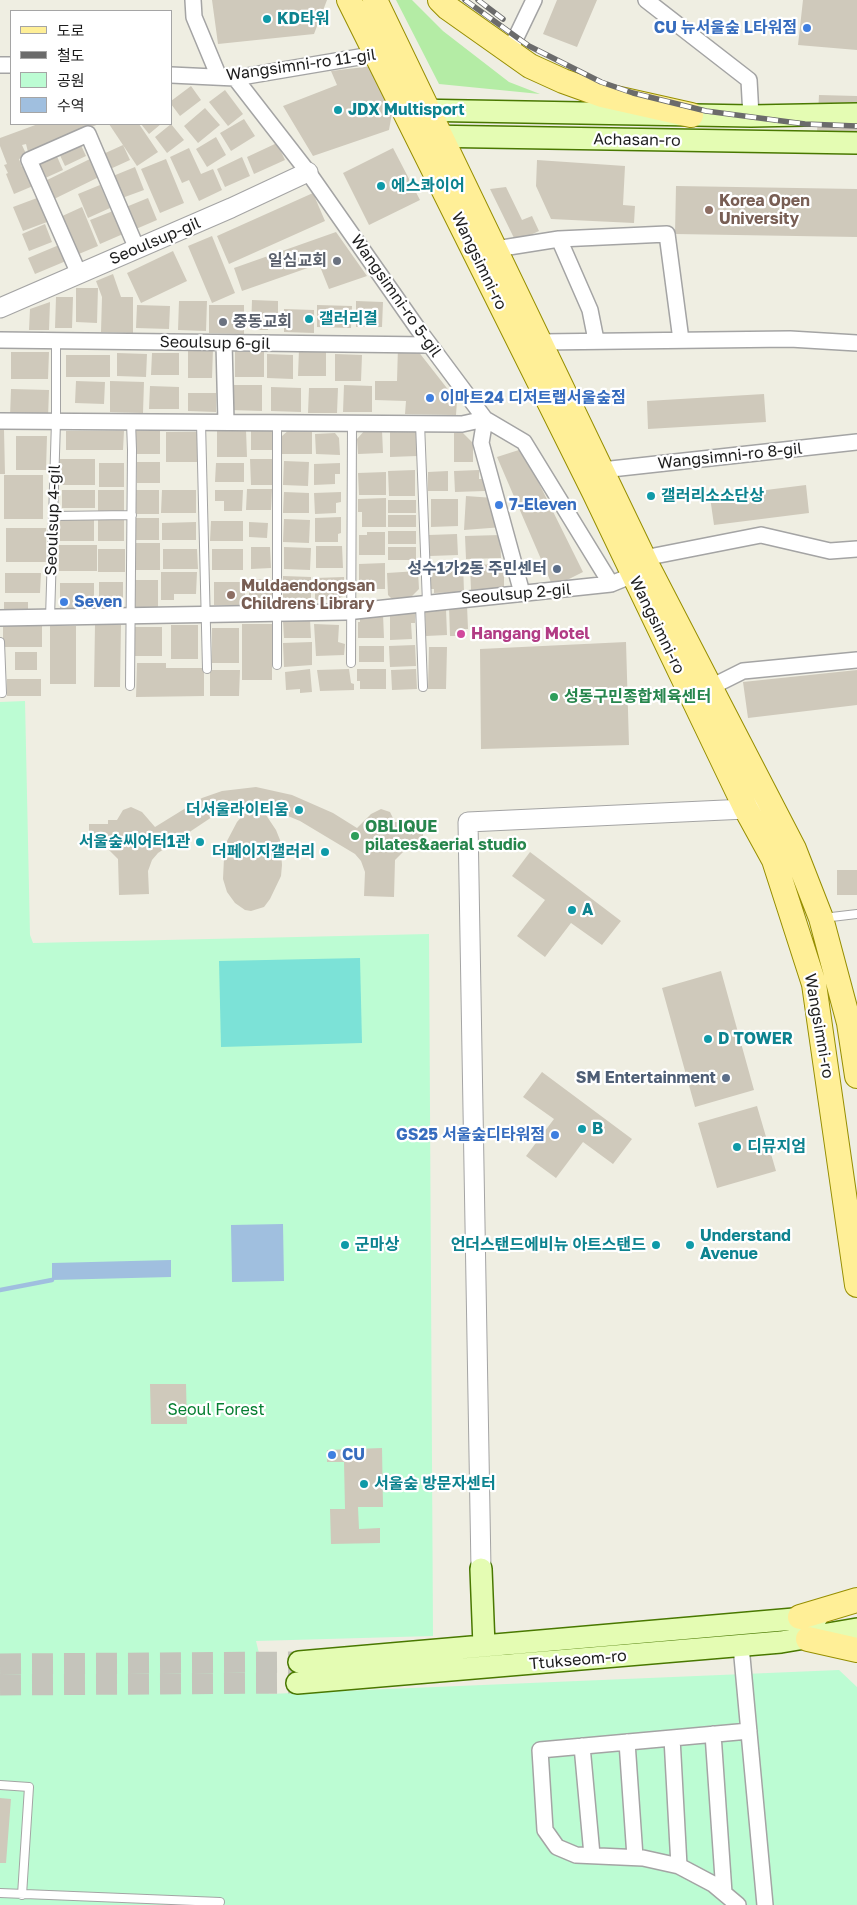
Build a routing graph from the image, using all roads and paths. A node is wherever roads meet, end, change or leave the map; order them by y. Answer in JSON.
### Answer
{"nodes":[{"id":1,"x":193,"y":0,"type":"edge"},
{"id":2,"x":349,"y":0,"type":"edge"},
{"id":3,"x":375,"y":0,"type":"edge"},
{"id":4,"x":440,"y":0,"type":"edge"},
{"id":5,"x":534,"y":0,"type":"edge"},
{"id":6,"x":646,"y":0,"type":"edge"},
{"id":7,"x":400,"y":50,"type":"junction"},
{"id":8,"x":510,"y":52,"type":"junction"},
{"id":9,"x":377,"y":54,"type":"junction"},
{"id":10,"x":172,"y":75,"type":"edge"},
{"id":11,"x":219,"y":77,"type":"junction"},
{"id":12,"x":235,"y":78,"type":"junction"},
{"id":13,"x":428,"y":109,"type":"junction"},
{"id":14,"x":404,"y":110,"type":"junction"},
{"id":15,"x":857,"y":114,"type":"edge"},
{"id":16,"x":691,"y":115,"type":"junction"},
{"id":17,"x":751,"y":116,"type":"junction"},
{"id":18,"x":417,"y":136,"type":"junction"},
{"id":19,"x":442,"y":137,"type":"junction"},
{"id":20,"x":857,"y":143,"type":"edge"},
{"id":21,"x":308,"y":172,"type":"junction"},
{"id":22,"x":560,"y":239,"type":"junction"},
{"id":23,"x":137,"y":249,"type":"junction"},
{"id":24,"x":496,"y":249,"type":"junction"},
{"id":25,"x":79,"y":274,"type":"junction"},
{"id":26,"x":0,"y":308,"type":"edge"},
{"id":27,"x":0,"y":340,"type":"edge"},
{"id":28,"x":596,"y":340,"type":"junction"},
{"id":29,"x":681,"y":340,"type":"junction"},
{"id":30,"x":56,"y":341,"type":"junction"},
{"id":31,"x":541,"y":342,"type":"junction"},
{"id":32,"x":224,"y":343,"type":"junction"},
{"id":33,"x":857,"y":343,"type":"edge"},
{"id":34,"x":430,"y":345,"type":"junction"},
{"id":35,"x":485,"y":419,"type":"junction"},
{"id":36,"x":0,"y":421,"type":"edge"},
{"id":37,"x":56,"y":421,"type":"junction"},
{"id":38,"x":130,"y":422,"type":"junction"},
{"id":39,"x":202,"y":422,"type":"junction"},
{"id":40,"x":226,"y":422,"type":"junction"},
{"id":41,"x":277,"y":422,"type":"junction"},
{"id":42,"x":352,"y":423,"type":"junction"},
{"id":43,"x":420,"y":423,"type":"junction"},
{"id":44,"x":857,"y":442,"type":"edge"},
{"id":45,"x":602,"y":470,"type":"junction"},
{"id":46,"x":53,"y":516,"type":"junction"},
{"id":47,"x":132,"y":516,"type":"junction"},
{"id":48,"x":857,"y":549,"type":"edge"},
{"id":49,"x":638,"y":567,"type":"junction"},
{"id":50,"x":611,"y":584,"type":"junction"},
{"id":51,"x":522,"y":593,"type":"junction"},
{"id":52,"x":423,"y":603,"type":"junction"},
{"id":53,"x":352,"y":612,"type":"junction"},
{"id":54,"x":277,"y":615,"type":"junction"},
{"id":55,"x":130,"y":616,"type":"junction"},
{"id":56,"x":204,"y":616,"type":"junction"},
{"id":57,"x":0,"y":618,"type":"edge"},
{"id":58,"x":50,"y":618,"type":"junction"},
{"id":59,"x":0,"y":642,"type":"edge"},
{"id":60,"x":857,"y":660,"type":"edge"},
{"id":61,"x":351,"y":663,"type":"dead end"},
{"id":62,"x":277,"y":665,"type":"dead end"},
{"id":63,"x":207,"y":669,"type":"dead end"},
{"id":64,"x":130,"y":686,"type":"dead end"},
{"id":65,"x":423,"y":687,"type":"dead end"},
{"id":66,"x":711,"y":687,"type":"junction"},
{"id":67,"x":2,"y":693,"type":"dead end"},
{"id":68,"x":768,"y":799,"type":"junction"},
{"id":69,"x":746,"y":809,"type":"junction"},
{"id":70,"x":857,"y":914,"type":"edge"},
{"id":71,"x":821,"y":918,"type":"junction"},
{"id":72,"x":857,"y":1076,"type":"edge"},
{"id":73,"x":857,"y":1285,"type":"edge"},
{"id":74,"x":482,"y":1569,"type":"joint"},
{"id":75,"x":857,"y":1600,"type":"edge"},
{"id":76,"x":857,"y":1617,"type":"edge"},
{"id":77,"x":804,"y":1628,"type":"junction"},
{"id":78,"x":857,"y":1629,"type":"edge"},
{"id":79,"x":484,"y":1646,"type":"junction"},
{"id":80,"x":741,"y":1646,"type":"junction"},
{"id":81,"x":857,"y":1650,"type":"edge"},
{"id":82,"x":299,"y":1662,"type":"tunnel mouth"},
{"id":83,"x":298,"y":1683,"type":"tunnel mouth"},
{"id":84,"x":750,"y":1731,"type":"junction"},
{"id":85,"x":714,"y":1734,"type":"junction"},
{"id":86,"x":672,"y":1738,"type":"junction"},
{"id":87,"x":627,"y":1742,"type":"junction"},
{"id":88,"x":582,"y":1746,"type":"junction"},
{"id":89,"x":0,"y":1785,"type":"edge"},
{"id":90,"x":592,"y":1855,"type":"junction"},
{"id":91,"x":635,"y":1857,"type":"junction"},
{"id":92,"x":679,"y":1866,"type":"junction"},
{"id":93,"x":0,"y":1893,"type":"edge"},
{"id":94,"x":724,"y":1894,"type":"junction"},
{"id":95,"x":22,"y":1895,"type":"junction"},
{"id":96,"x":220,"y":1902,"type":"dead end"},
{"id":97,"x":738,"y":1905,"type":"edge"},
{"id":98,"x":764,"y":1905,"type":"edge"}],
"edges":[{"from":1,"to":11,"type":"street"},
{"from":2,"to":9,"type":"main road","name":"Wangsimni-ro"},
{"from":3,"to":7,"type":"main road","name":"Wangsimni-ro"},
{"from":4,"to":8,"type":"main road"},
{"from":5,"to":8,"type":"street"},
{"from":6,"to":17,"type":"street"},
{"from":7,"to":9,"type":"street","name":"Wangsimni-ro 11-gil"},
{"from":7,"to":13,"type":"main road","name":"Wangsimni-ro"},
{"from":8,"to":16,"type":"main road"},
{"from":9,"to":12,"type":"street","name":"Wangsimni-ro 11-gil"},
{"from":9,"to":14,"type":"main road","name":"Wangsimni-ro"},
{"from":10,"to":11,"type":"street","name":"Wangsimni-ro 11-gil"},
{"from":11,"to":12,"type":"street","name":"Wangsimni-ro 11-gil"},
{"from":12,"to":21,"type":"street","name":"Wangsimni-ro 5-gil"},
{"from":13,"to":14,"type":"main road","name":"Achasan-ro"},
{"from":13,"to":16,"type":"main road","name":"Achasan-ro"},
{"from":13,"to":19,"type":"main road","name":"Wangsimni-ro"},
{"from":14,"to":18,"type":"main road","name":"Wangsimni-ro"},
{"from":15,"to":17,"type":"main road","name":"Achasan-ro"},
{"from":16,"to":17,"type":"main road","name":"Achasan-ro"},
{"from":18,"to":19,"type":"main road","name":"Achasan-ro"},
{"from":18,"to":49,"type":"main road","name":"Wangsimni-ro"},
{"from":19,"to":20,"type":"main road","name":"Achasan-ro"},
{"from":19,"to":24,"type":"main road","name":"Wangsimni-ro"},
{"from":21,"to":23,"type":"street","name":"Seoulsup-gil"},
{"from":21,"to":34,"type":"street","name":"Wangsimni-ro 5-gil"},
{"from":22,"to":24,"type":"street"},
{"from":22,"to":28,"type":"street"},
{"from":22,"to":29,"type":"street"},
{"from":23,"to":25,"type":"street","name":"Seoulsup-gil"},
{"from":23,"to":25,"type":"street"},
{"from":24,"to":31,"type":"main road","name":"Wangsimni-ro"},
{"from":25,"to":26,"type":"street","name":"Seoulsup-gil"},
{"from":27,"to":30,"type":"street","name":"Seoulsup 6-gil"},
{"from":28,"to":29,"type":"street"},
{"from":28,"to":31,"type":"street"},
{"from":29,"to":33,"type":"street"},
{"from":30,"to":32,"type":"street","name":"Seoulsup 6-gil"},
{"from":30,"to":37,"type":"lane","name":"Seoulsup 4-gil"},
{"from":31,"to":45,"type":"main road","name":"Wangsimni-ro"},
{"from":32,"to":34,"type":"street","name":"Seoulsup 6-gil"},
{"from":32,"to":40,"type":"street"},
{"from":34,"to":35,"type":"street","name":"Wangsimni-ro 5-gil"},
{"from":35,"to":43,"type":"street"},
{"from":35,"to":50,"type":"street","name":"Wangsimni-ro 5-gil"},
{"from":35,"to":51,"type":"street"},
{"from":36,"to":37,"type":"street"},
{"from":37,"to":38,"type":"street"},
{"from":37,"to":46,"type":"lane","name":"Seoulsup 4-gil"},
{"from":38,"to":39,"type":"street"},
{"from":38,"to":47,"type":"lane"},
{"from":39,"to":40,"type":"street"},
{"from":39,"to":56,"type":"lane"},
{"from":40,"to":41,"type":"street"},
{"from":41,"to":42,"type":"street"},
{"from":41,"to":54,"type":"lane"},
{"from":42,"to":43,"type":"street"},
{"from":42,"to":53,"type":"lane"},
{"from":43,"to":52,"type":"lane"},
{"from":44,"to":45,"type":"street","name":"Wangsimni-ro 8-gil"},
{"from":45,"to":49,"type":"main road","name":"Wangsimni-ro"},
{"from":46,"to":47,"type":"lane"},
{"from":46,"to":58,"type":"lane","name":"Seoulsup 4-gil"},
{"from":47,"to":55,"type":"lane"},
{"from":48,"to":49,"type":"street"},
{"from":49,"to":50,"type":"street"},
{"from":49,"to":66,"type":"main road","name":"Wangsimni-ro"},
{"from":49,"to":69,"type":"main road","name":"Wangsimni-ro"},
{"from":50,"to":51,"type":"street","name":"Seoulsup 2-gil"},
{"from":51,"to":52,"type":"street","name":"Seoulsup 2-gil"},
{"from":52,"to":53,"type":"street","name":"Seoulsup 2-gil"},
{"from":52,"to":65,"type":"lane"},
{"from":53,"to":54,"type":"street","name":"Seoulsup 2-gil"},
{"from":53,"to":61,"type":"lane"},
{"from":54,"to":56,"type":"street","name":"Seoulsup 2-gil"},
{"from":54,"to":62,"type":"lane"},
{"from":55,"to":56,"type":"street","name":"Seoulsup 2-gil"},
{"from":55,"to":58,"type":"street","name":"Seoulsup 2-gil"},
{"from":55,"to":64,"type":"lane"},
{"from":56,"to":63,"type":"lane"},
{"from":57,"to":58,"type":"street","name":"Seoulsup 2-gil"},
{"from":59,"to":67,"type":"lane"},
{"from":60,"to":66,"type":"street"},
{"from":66,"to":68,"type":"main road","name":"Wangsimni-ro"},
{"from":68,"to":69,"type":"street"},
{"from":68,"to":71,"type":"main road","name":"Wangsimni-ro"},
{"from":69,"to":73,"type":"main road","name":"Wangsimni-ro"},
{"from":69,"to":74,"type":"street"},
{"from":70,"to":71,"type":"lane"},
{"from":71,"to":72,"type":"main road","name":"Wangsimni-ro"},
{"from":74,"to":79,"type":"main road"},
{"from":75,"to":77,"type":"main road"},
{"from":76,"to":77,"type":"main road","name":"Ttukseom-ro"},
{"from":77,"to":78,"type":"main road","name":"Ttukseom-ro"},
{"from":77,"to":79,"type":"main road","name":"Ttukseom-ro"},
{"from":77,"to":80,"type":"main road","name":"Ttukseom-ro"},
{"from":77,"to":81,"type":"main road"},
{"from":79,"to":82,"type":"main road","name":"Ttukseom-ro"},
{"from":80,"to":83,"type":"main road","name":"Ttukseom-ro"},
{"from":80,"to":84,"type":"street"},
{"from":84,"to":85,"type":"street"},
{"from":84,"to":98,"type":"street"},
{"from":85,"to":86,"type":"street"},
{"from":85,"to":94,"type":"street"},
{"from":86,"to":87,"type":"street"},
{"from":86,"to":92,"type":"street"},
{"from":87,"to":88,"type":"street"},
{"from":87,"to":91,"type":"street"},
{"from":88,"to":90,"type":"street"},
{"from":88,"to":90,"type":"street"},
{"from":89,"to":95,"type":"lane"},
{"from":90,"to":91,"type":"street"},
{"from":91,"to":92,"type":"street"},
{"from":92,"to":94,"type":"street"},
{"from":93,"to":95,"type":"lane"},
{"from":94,"to":97,"type":"street"},
{"from":95,"to":96,"type":"lane"}]}
